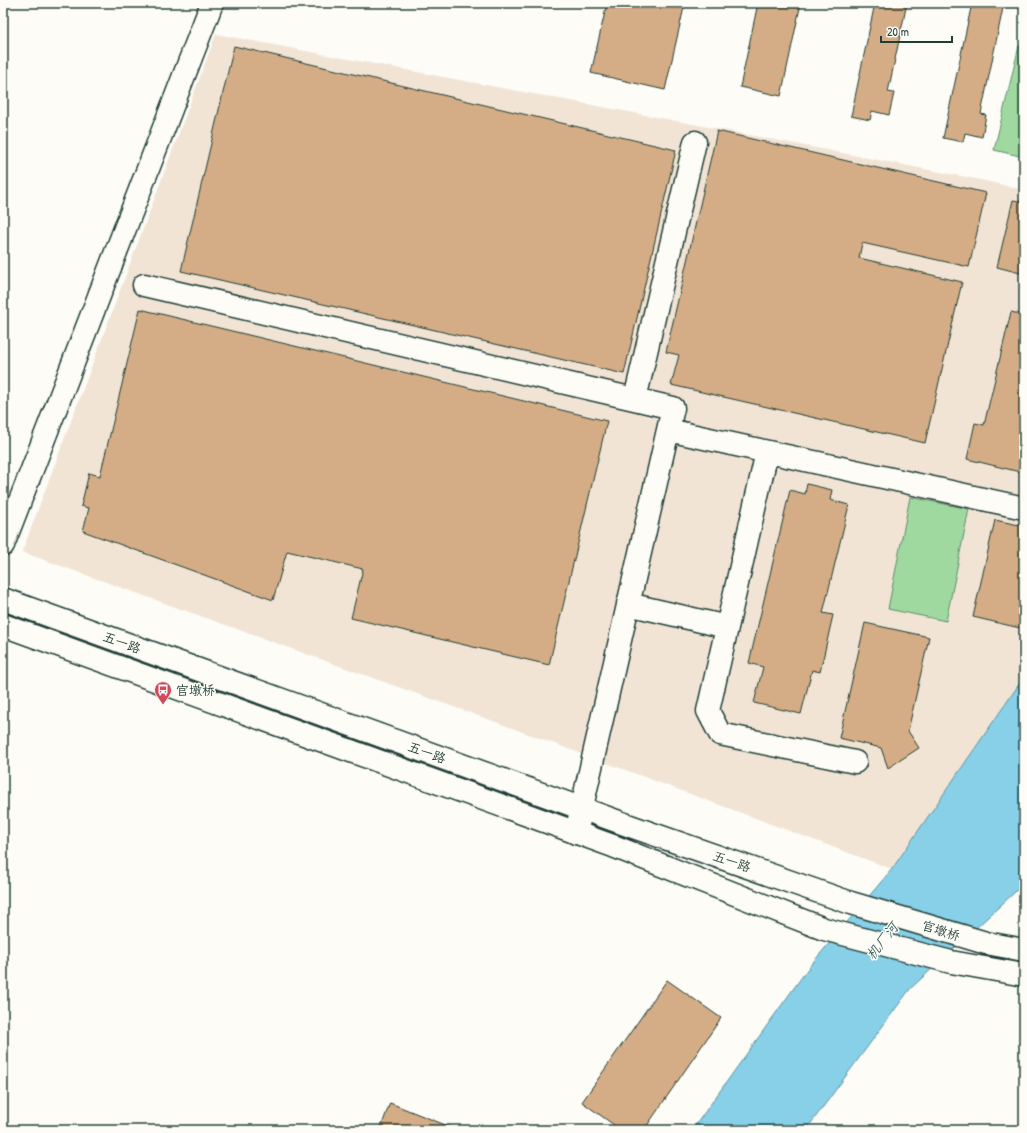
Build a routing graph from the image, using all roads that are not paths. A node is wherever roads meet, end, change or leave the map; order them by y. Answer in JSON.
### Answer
{"nodes":[{"id":1,"x":212,"y":3,"type":"edge"},
{"id":2,"x":695,"y":142,"type":"dead end"},
{"id":3,"x":144,"y":284,"type":"dead end"},
{"id":4,"x":635,"y":399,"type":"junction"},
{"id":5,"x":668,"y":430,"type":"junction"},
{"id":6,"x":768,"y":452,"type":"junction"},
{"id":7,"x":1024,"y":508,"type":"edge"},
{"id":8,"x":3,"y":545,"type":"edge"},
{"id":9,"x":3,"y":599,"type":"edge"},
{"id":10,"x":628,"y":604,"type":"junction"},
{"id":11,"x":3,"y":626,"type":"edge"},
{"id":12,"x":727,"y":627,"type":"junction"},
{"id":13,"x":855,"y":762,"type":"dead end"},
{"id":14,"x":582,"y":808,"type":"junction"},
{"id":15,"x":576,"y":833,"type":"junction"},
{"id":16,"x":851,"y":903,"type":"joint"},
{"id":17,"x":1024,"y":950,"type":"edge"},
{"id":18,"x":1024,"y":976,"type":"edge"}],
"edges":[{"from":1,"to":8,"type":"main road"},
{"from":2,"to":4,"type":"main road"},
{"from":3,"to":4,"type":"main road"},
{"from":4,"to":5,"type":"main road"},
{"from":5,"to":6,"type":"main road"},
{"from":5,"to":10,"type":"main road"},
{"from":6,"to":7,"type":"main road"},
{"from":6,"to":12,"type":"main road"},
{"from":9,"to":14,"type":"main road","name":"五一路"},
{"from":10,"to":12,"type":"main road"},
{"from":10,"to":14,"type":"main road"},
{"from":11,"to":15,"type":"main road","name":"五一路"},
{"from":12,"to":13,"type":"main road"},
{"from":14,"to":15,"type":"main road"},
{"from":14,"to":16,"type":"main road","name":"五一路"},
{"from":15,"to":18,"type":"main road","name":"五一路"},
{"from":16,"to":17,"type":"main road","name":"官墩桥"}]}
